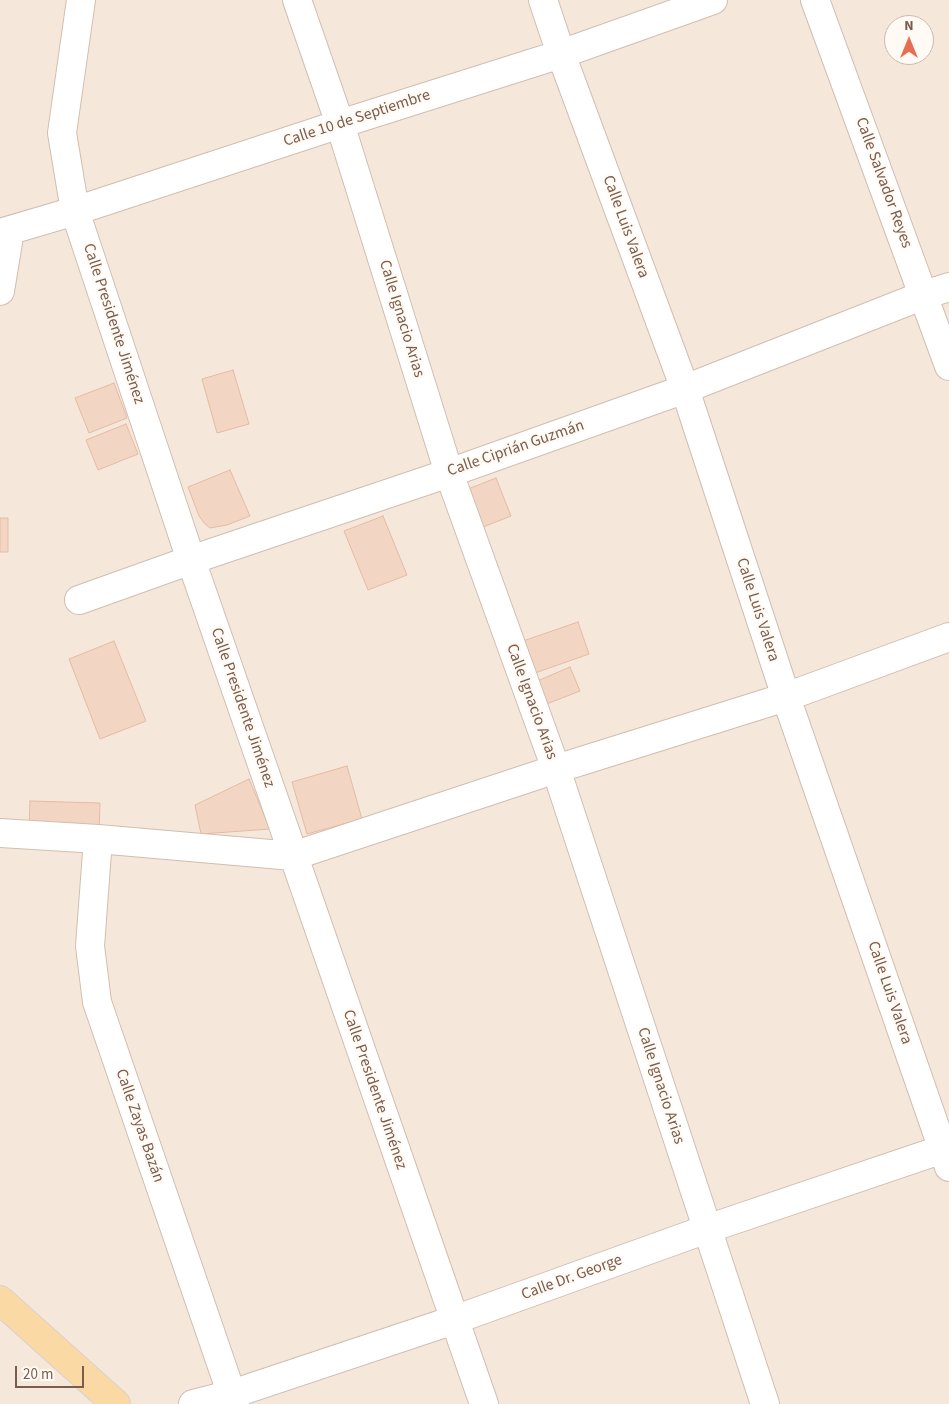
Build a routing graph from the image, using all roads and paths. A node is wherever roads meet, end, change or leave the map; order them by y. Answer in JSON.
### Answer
{"nodes":[{"id":1,"x":81,"y":0,"type":"edge"},
{"id":2,"x":297,"y":0,"type":"edge"},
{"id":3,"x":543,"y":0,"type":"edge"},
{"id":4,"x":713,"y":0,"type":"edge"},
{"id":5,"x":815,"y":0,"type":"edge"},
{"id":6,"x":562,"y":54,"type":"junction"},
{"id":7,"x":340,"y":124,"type":"junction"},
{"id":8,"x":75,"y":211,"type":"junction"},
{"id":9,"x":5,"y":231,"type":"edge"},
{"id":10,"x":0,"y":291,"type":"edge"},
{"id":11,"x":936,"y":291,"type":"edge"},
{"id":12,"x":949,"y":366,"type":"edge"},
{"id":13,"x":685,"y":389,"type":"junction"},
{"id":14,"x":449,"y":473,"type":"junction"},
{"id":15,"x":191,"y":560,"type":"junction"},
{"id":16,"x":79,"y":600,"type":"dead end"},
{"id":17,"x":949,"y":637,"type":"edge"},
{"id":18,"x":786,"y":697,"type":"junction"},
{"id":19,"x":556,"y":769,"type":"junction"},
{"id":20,"x":0,"y":833,"type":"edge"},
{"id":21,"x":98,"y":839,"type":"junction"},
{"id":22,"x":293,"y":856,"type":"junction"},
{"id":23,"x":947,"y":1154,"type":"edge"},
{"id":24,"x":706,"y":1229,"type":"junction"},
{"id":25,"x":0,"y":1300,"type":"edge"},
{"id":26,"x":454,"y":1320,"type":"junction"},
{"id":27,"x":234,"y":1399,"type":"edge"},
{"id":28,"x":116,"y":1404,"type":"edge"},
{"id":29,"x":193,"y":1404,"type":"edge"},
{"id":30,"x":484,"y":1404,"type":"edge"},
{"id":31,"x":765,"y":1404,"type":"edge"}],
"edges":[{"from":1,"to":8,"type":"street","name":"Calle Presidente Jiménez"},
{"from":2,"to":7,"type":"street","name":"Calle Ignacio Arias"},
{"from":3,"to":6,"type":"street","name":"Calle Luis Valera"},
{"from":4,"to":6,"type":"street","name":"Calle 10 de Septiembre"},
{"from":5,"to":11,"type":"street","name":"Calle Salvador Reyes"},
{"from":6,"to":7,"type":"street","name":"Calle 10 de Septiembre"},
{"from":6,"to":13,"type":"street","name":"Calle Luis Valera"},
{"from":7,"to":8,"type":"street","name":"Calle 10 de Septiembre"},
{"from":7,"to":14,"type":"street","name":"Calle Ignacio Arias"},
{"from":8,"to":9,"type":"street","name":"Calle 10 de Septiembre"},
{"from":8,"to":15,"type":"street","name":"Calle Presidente Jiménez"},
{"from":9,"to":10,"type":"street"},
{"from":11,"to":12,"type":"street","name":"Calle Salvador Reyes"},
{"from":11,"to":13,"type":"street","name":"Calle Ciprián Guzmán"},
{"from":13,"to":14,"type":"street","name":"Calle Ciprián Guzmán"},
{"from":13,"to":18,"type":"street","name":"Calle Luis Valera"},
{"from":14,"to":15,"type":"street","name":"Calle Ciprián Guzmán"},
{"from":14,"to":19,"type":"street","name":"Calle Ignacio Arias"},
{"from":15,"to":16,"type":"street","name":"Calle Ciprián Guzmán"},
{"from":15,"to":22,"type":"street","name":"Calle Presidente Jiménez"},
{"from":17,"to":18,"type":"street"},
{"from":18,"to":19,"type":"street"},
{"from":18,"to":23,"type":"street","name":"Calle Luis Valera"},
{"from":19,"to":22,"type":"street"},
{"from":19,"to":24,"type":"street","name":"Calle Ignacio Arias"},
{"from":20,"to":21,"type":"street"},
{"from":21,"to":22,"type":"street"},
{"from":21,"to":27,"type":"street","name":"Calle Zayas Bazán"},
{"from":22,"to":26,"type":"street","name":"Calle Presidente Jiménez"},
{"from":23,"to":24,"type":"street","name":"Calle Dr. George"},
{"from":24,"to":26,"type":"street","name":"Calle Dr. George"},
{"from":24,"to":31,"type":"street","name":"Calle Ignacio Arias"},
{"from":25,"to":28,"type":"main road"},
{"from":26,"to":27,"type":"street","name":"Calle Dr. George"},
{"from":26,"to":30,"type":"street","name":"Calle Presidente Jiménez"},
{"from":27,"to":29,"type":"street","name":"Calle Dr. George"}]}
